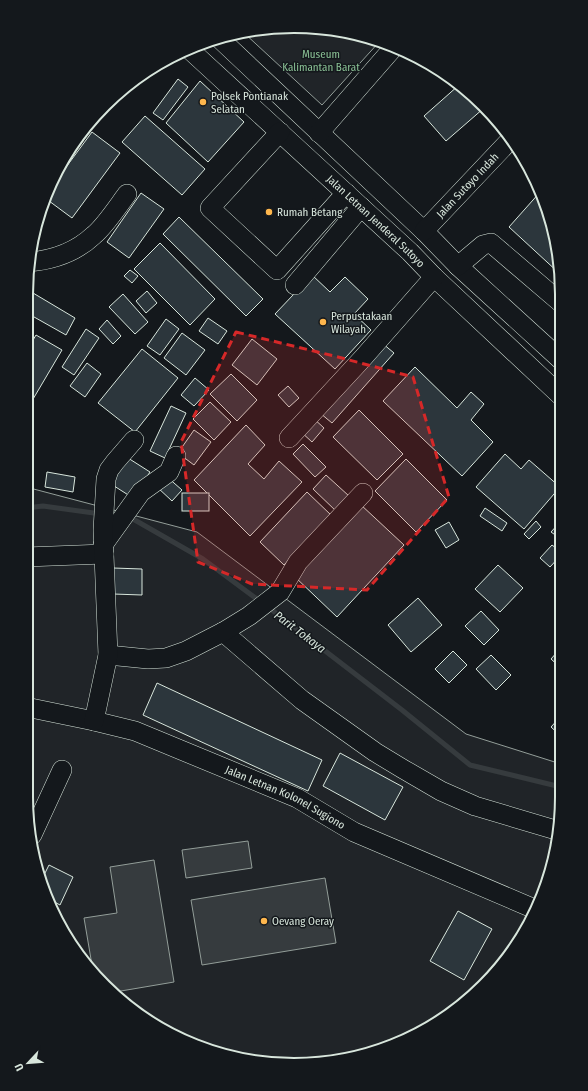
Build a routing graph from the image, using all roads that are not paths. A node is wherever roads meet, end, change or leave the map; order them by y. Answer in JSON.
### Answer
{"nodes":[{"id":1,"x":224,"y":43,"type":"edge"},
{"id":2,"x":390,"y":52,"type":"edge"},
{"id":3,"x":194,"y":53,"type":"edge"},
{"id":4,"x":280,"y":132,"type":"junction"},
{"id":5,"x":319,"y":133,"type":"junction"},
{"id":6,"x":507,"y":143,"type":"edge"},
{"id":7,"x":346,"y":193,"type":"junction"},
{"id":8,"x":127,"y":194,"type":"dead end"},
{"id":9,"x":361,"y":207,"type":"junction"},
{"id":10,"x":424,"y":231,"type":"junction"},
{"id":11,"x":35,"y":261,"type":"edge"},
{"id":12,"x":458,"y":266,"type":"junction"},
{"id":13,"x":434,"y":277,"type":"junction"},
{"id":14,"x":294,"y":285,"type":"dead end"},
{"id":15,"x":555,"y":298,"type":"edge"},
{"id":16,"x":555,"y":355,"type":"edge"},
{"id":17,"x":555,"y":390,"type":"edge"},
{"id":18,"x":289,"y":438,"type":"dead end"},
{"id":19,"x":134,"y":440,"type":"dead end"},
{"id":20,"x":176,"y":456,"type":"dead end"},
{"id":21,"x":363,"y":493,"type":"dead end"},
{"id":22,"x":106,"y":540,"type":"junction"},
{"id":23,"x":33,"y":556,"type":"edge"},
{"id":24,"x":223,"y":632,"type":"junction"},
{"id":25,"x":108,"y":655,"type":"junction"},
{"id":26,"x":33,"y":708,"type":"edge"},
{"id":27,"x":94,"y":721,"type":"junction"},
{"id":28,"x":62,"y":770,"type":"dead end"},
{"id":29,"x":35,"y":829,"type":"edge"},
{"id":30,"x":553,"y":829,"type":"edge"},
{"id":31,"x":530,"y":907,"type":"edge"}],
"edges":[{"from":1,"to":5,"type":"street"},
{"from":2,"to":5,"type":"street"},
{"from":3,"to":4,"type":"street","name":"Jalan Letnan Jenderal Sutoyo"},
{"from":4,"to":7,"type":"street","name":"Jalan Letnan Jenderal Sutoyo"},
{"from":4,"to":7,"type":"street"},
{"from":5,"to":10,"type":"street"},
{"from":6,"to":10,"type":"street","name":"Jalan Sutoyo Indah"},
{"from":7,"to":9,"type":"street","name":"Jalan Letnan Jenderal Sutoyo"},
{"from":8,"to":11,"type":"street"},
{"from":9,"to":13,"type":"street","name":"Jalan Letnan Jenderal Sutoyo"},
{"from":9,"to":14,"type":"street"},
{"from":10,"to":12,"type":"street"},
{"from":12,"to":15,"type":"street"},
{"from":12,"to":16,"type":"street"},
{"from":13,"to":17,"type":"street","name":"Jalan Letnan Jenderal Sutoyo"},
{"from":13,"to":18,"type":"street"},
{"from":19,"to":22,"type":"street"},
{"from":20,"to":22,"type":"street"},
{"from":21,"to":24,"type":"street"},
{"from":22,"to":23,"type":"street"},
{"from":22,"to":25,"type":"street"},
{"from":24,"to":25,"type":"street"},
{"from":24,"to":30,"type":"street"},
{"from":25,"to":27,"type":"street"},
{"from":26,"to":27,"type":"street","name":"Jalan Letnan Kolonel Sugiono"},
{"from":27,"to":31,"type":"street","name":"Jalan Letnan Kolonel Sugiono"},
{"from":28,"to":29,"type":"street"}]}
